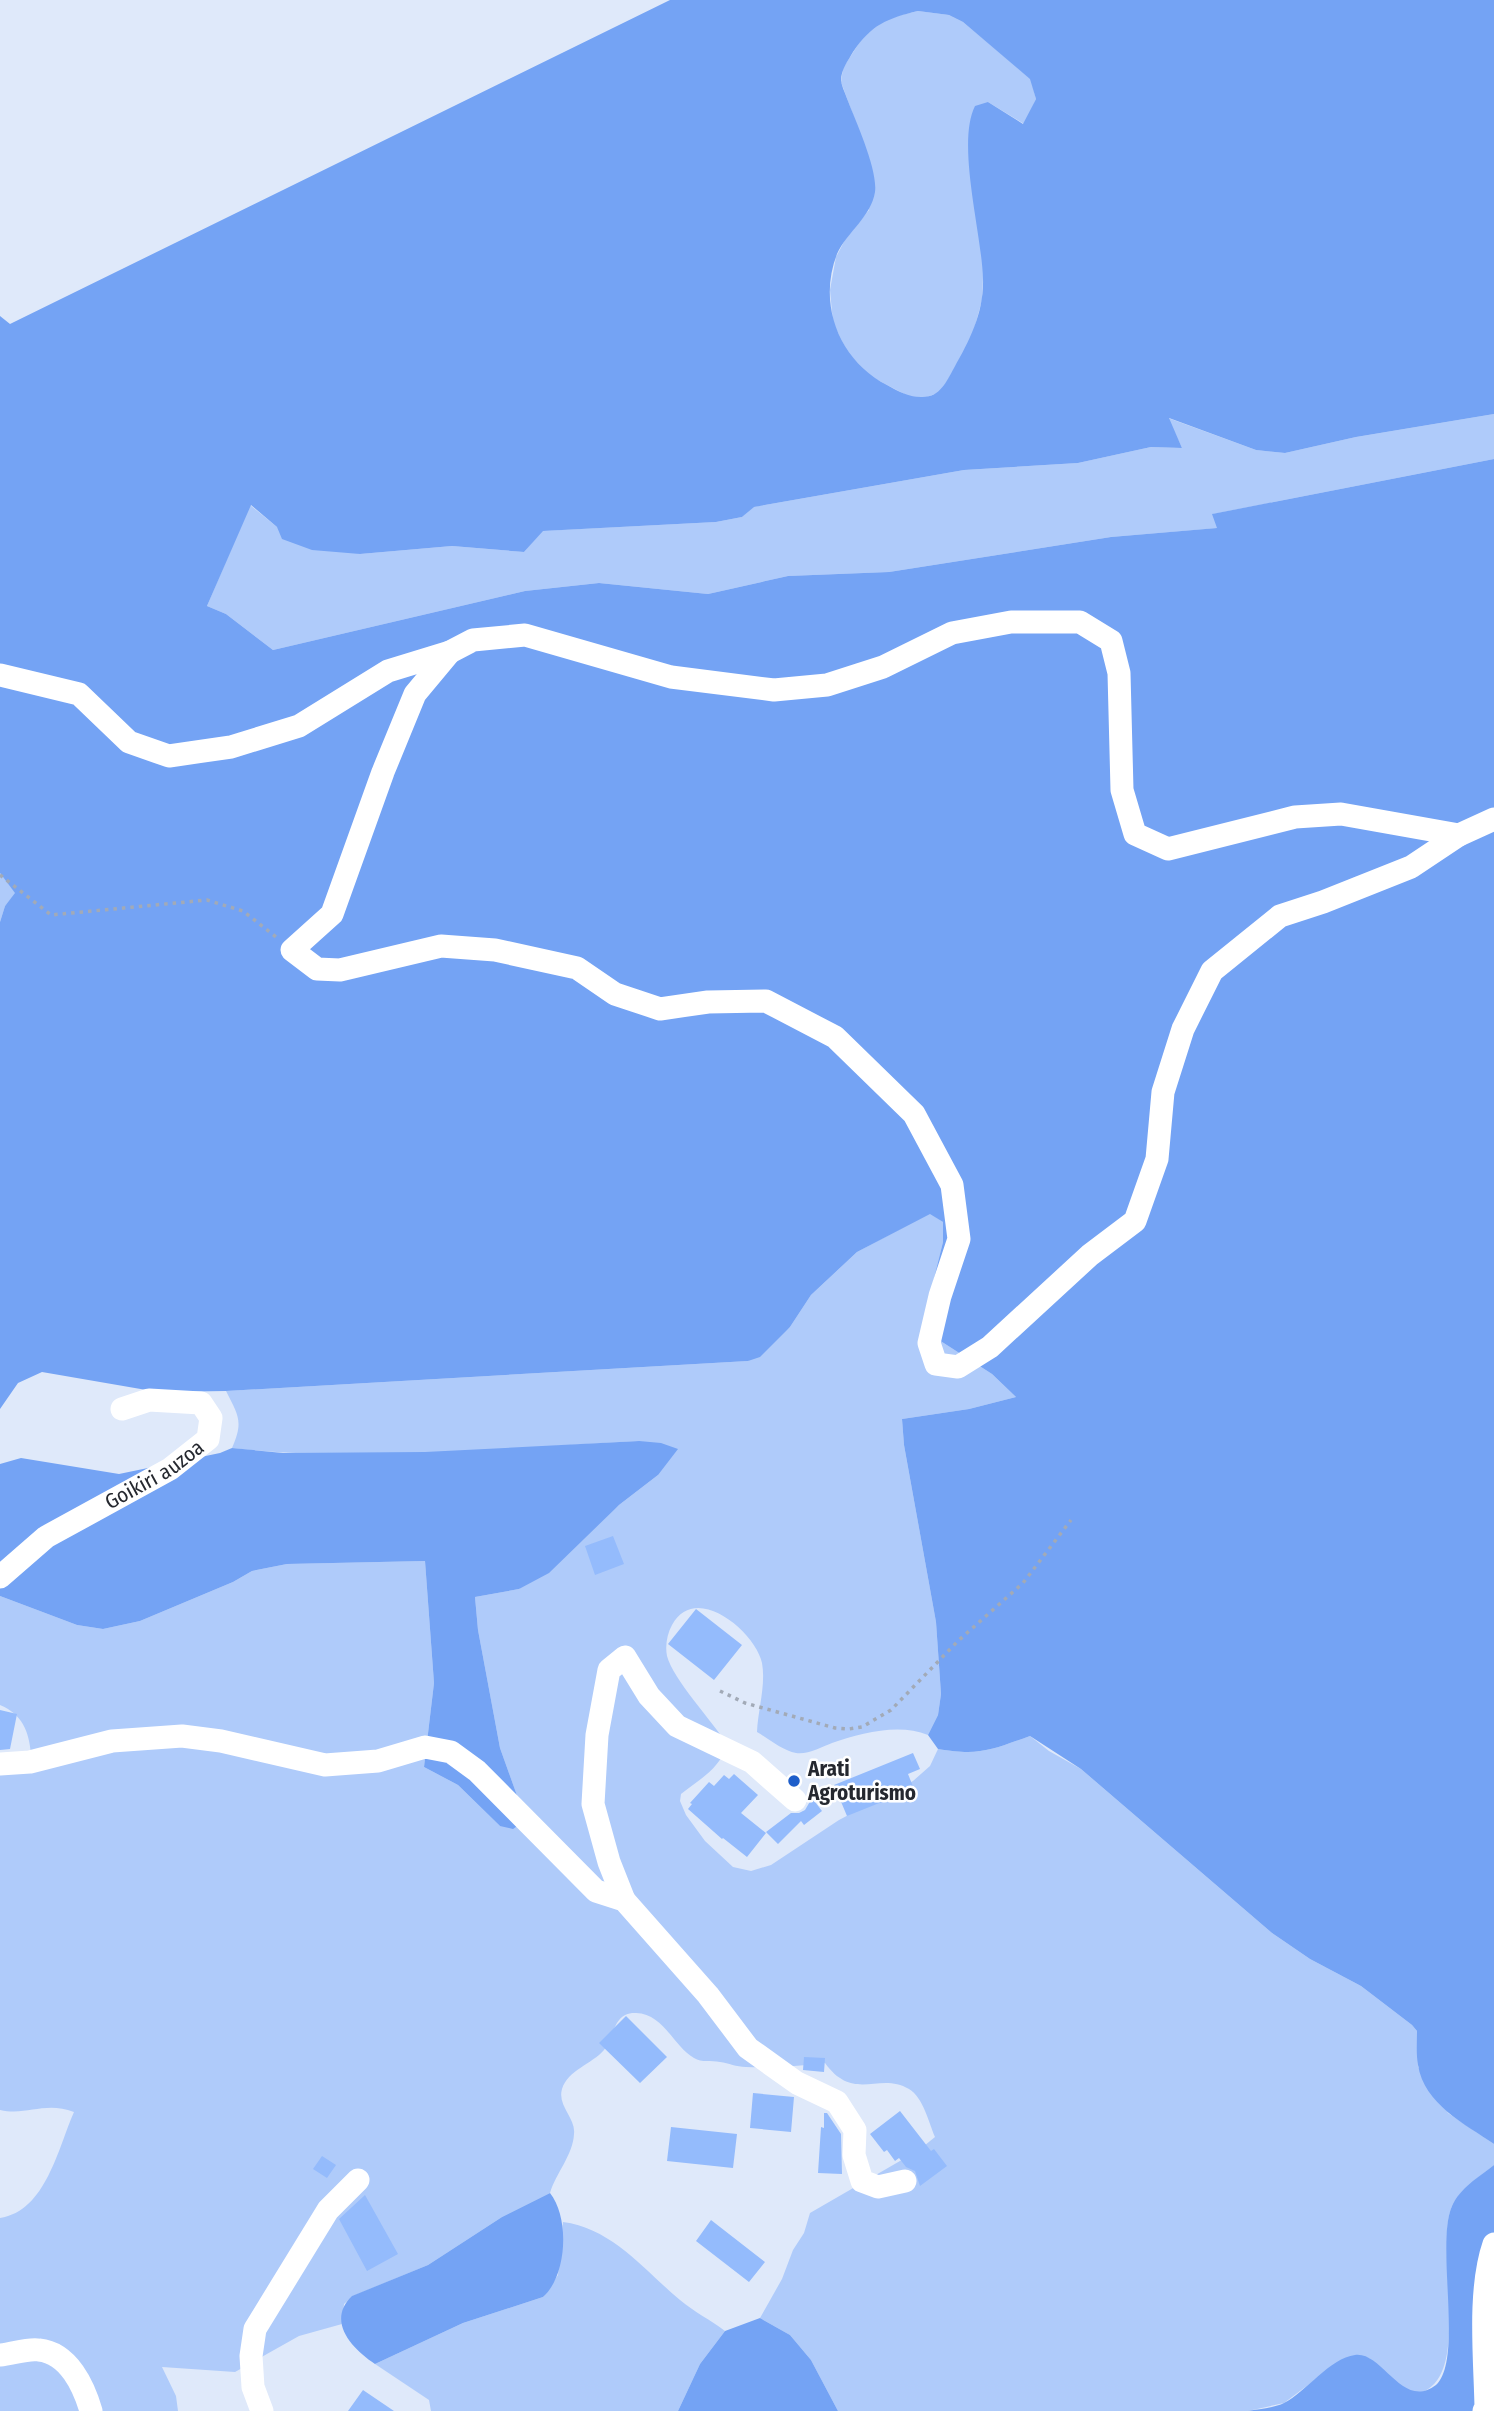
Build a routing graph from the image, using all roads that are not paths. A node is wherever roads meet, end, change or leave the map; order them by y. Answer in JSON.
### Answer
{"nodes":[{"id":1,"x":450,"y":652,"type":"junction"},
{"id":2,"x":0,"y":675,"type":"edge"},
{"id":3,"x":1494,"y":819,"type":"edge"},
{"id":4,"x":1459,"y":835,"type":"junction"},
{"id":5,"x":122,"y":1409,"type":"dead end"},
{"id":6,"x":0,"y":1577,"type":"edge"},
{"id":7,"x":0,"y":1764,"type":"edge"},
{"id":8,"x":795,"y":1800,"type":"dead end"},
{"id":9,"x":624,"y":1900,"type":"junction"},
{"id":10,"x":358,"y":2180,"type":"dead end"},
{"id":11,"x":905,"y":2181,"type":"dead end"},
{"id":12,"x":1494,"y":2244,"type":"edge"},
{"id":13,"x":0,"y":2355,"type":"edge"},
{"id":14,"x":91,"y":2411,"type":"edge"},
{"id":15,"x":262,"y":2411,"type":"edge"},
{"id":16,"x":1484,"y":2411,"type":"edge"}],
"edges":[{"from":1,"to":2,"type":"street"},
{"from":1,"to":4,"type":"street"},
{"from":1,"to":4,"type":"street"},
{"from":3,"to":4,"type":"street"},
{"from":5,"to":6,"type":"street","name":"Goikiri auzoa"},
{"from":7,"to":9,"type":"street"},
{"from":8,"to":9,"type":"street"},
{"from":9,"to":11,"type":"street"},
{"from":10,"to":15,"type":"street"},
{"from":12,"to":16,"type":"street"},
{"from":13,"to":14,"type":"street"}]}
